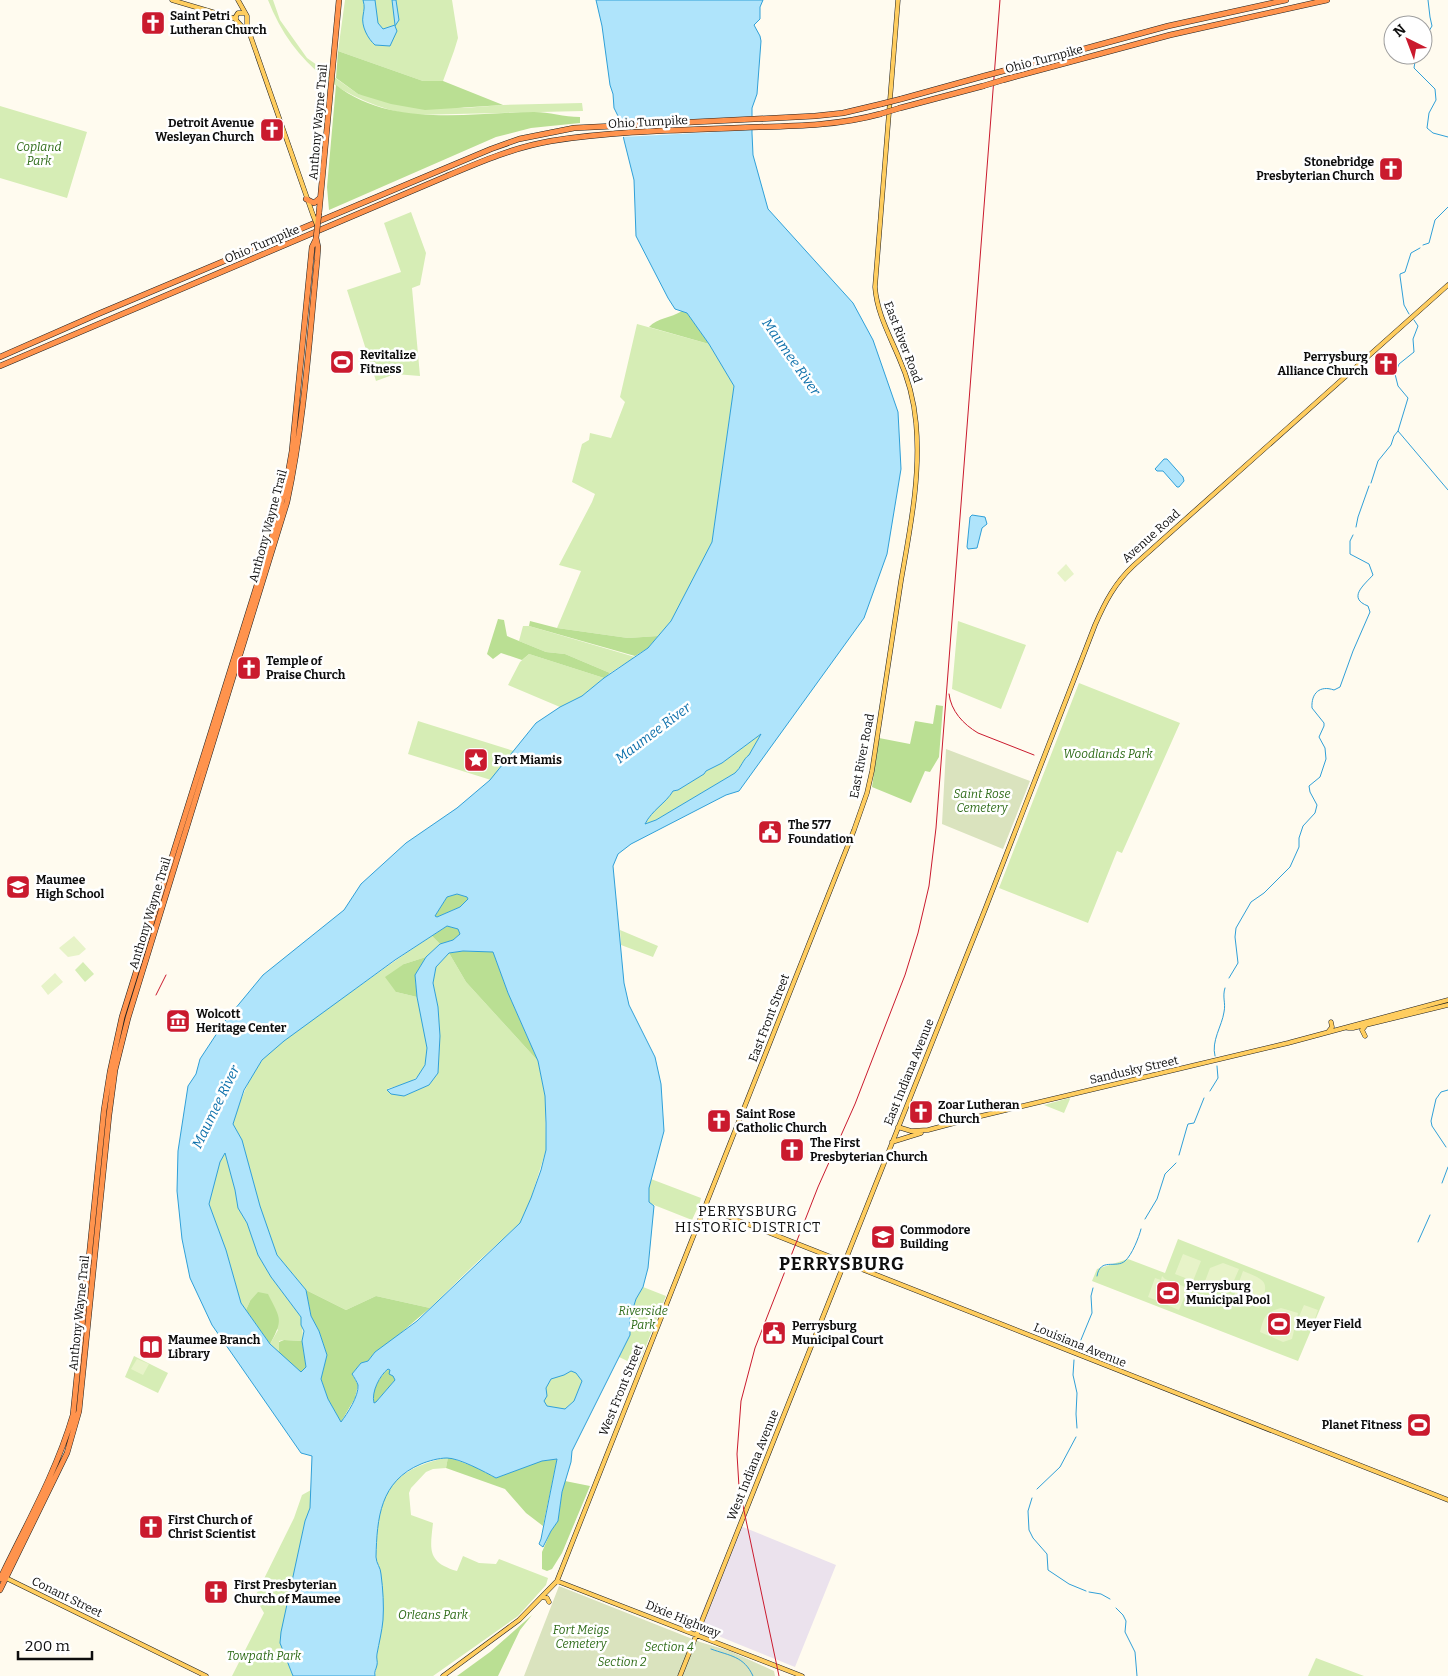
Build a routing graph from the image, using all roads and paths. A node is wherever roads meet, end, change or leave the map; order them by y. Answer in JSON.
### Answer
{"nodes":[{"id":1,"x":172,"y":0,"type":"edge"},
{"id":2,"x":238,"y":0,"type":"edge"},
{"id":3,"x":340,"y":0,"type":"edge"},
{"id":4,"x":898,"y":0,"type":"edge"},
{"id":5,"x":1286,"y":0,"type":"edge"},
{"id":6,"x":1327,"y":0,"type":"edge"},
{"id":7,"x":244,"y":13,"type":"junction"},
{"id":8,"x":238,"y":14,"type":"junction"},
{"id":9,"x":222,"y":15,"type":"junction"},
{"id":10,"x":236,"y":19,"type":"junction"},
{"id":11,"x":246,"y":22,"type":"junction"},
{"id":12,"x":240,"y":24,"type":"junction"},
{"id":13,"x":250,"y":35,"type":"junction"},
{"id":14,"x":321,"y":195,"type":"junction"},
{"id":15,"x":306,"y":199,"type":"junction"},
{"id":16,"x":317,"y":225,"type":"junction"},
{"id":17,"x":315,"y":247,"type":"junction"},
{"id":18,"x":1448,"y":285,"type":"edge"},
{"id":19,"x":317,"y":300,"type":"dead end"},
{"id":20,"x":308,"y":356,"type":"junction"},
{"id":21,"x":0,"y":357,"type":"edge"},
{"id":22,"x":0,"y":366,"type":"edge"},
{"id":23,"x":307,"y":417,"type":"dead end"},
{"id":24,"x":296,"y":459,"type":"junction"},
{"id":25,"x":852,"y":835,"type":"joint"},
{"id":26,"x":992,"y":890,"type":"joint"},
{"id":27,"x":1448,"y":1000,"type":"edge"},
{"id":28,"x":1448,"y":1005,"type":"edge"},
{"id":29,"x":1331,"y":1022,"type":"dead end"},
{"id":30,"x":1366,"y":1025,"type":"junction"},
{"id":31,"x":1345,"y":1028,"type":"junction"},
{"id":32,"x":1328,"y":1032,"type":"junction"},
{"id":33,"x":1365,"y":1036,"type":"dead end"},
{"id":34,"x":898,"y":1127,"type":"junction"},
{"id":35,"x":928,"y":1130,"type":"junction"},
{"id":36,"x":892,"y":1142,"type":"junction"},
{"id":37,"x":704,"y":1207,"type":"junction"},
{"id":38,"x":844,"y":1262,"type":"junction"},
{"id":39,"x":1448,"y":1500,"type":"edge"},
{"id":40,"x":2,"y":1577,"type":"edge"},
{"id":41,"x":557,"y":1581,"type":"junction"},
{"id":42,"x":0,"y":1590,"type":"edge"},
{"id":43,"x":542,"y":1596,"type":"junction"},
{"id":44,"x":549,"y":1602,"type":"dead end"},
{"id":45,"x":696,"y":1634,"type":"junction"},
{"id":46,"x":206,"y":1676,"type":"edge"},
{"id":47,"x":443,"y":1676,"type":"edge"},
{"id":48,"x":680,"y":1676,"type":"edge"},
{"id":49,"x":802,"y":1676,"type":"edge"}],
"edges":[{"from":1,"to":9,"type":"main road"},
{"from":2,"to":7,"type":"main road"},
{"from":2,"to":8,"type":"main road"},
{"from":3,"to":14,"type":"highway","name":"Anthony Wayne Trail"},
{"from":4,"to":25,"type":"main road","name":"East River Road"},
{"from":5,"to":21,"type":"highway","name":"Ohio Turnpike","bridge":true},
{"from":6,"to":22,"type":"highway","name":"Ohio Turnpike","bridge":true},
{"from":7,"to":8,"type":"main road"},
{"from":7,"to":11,"type":"main road"},
{"from":8,"to":9,"type":"main road"},
{"from":8,"to":10,"type":"main road"},
{"from":9,"to":10,"type":"main road"},
{"from":10,"to":12,"type":"main road"},
{"from":11,"to":12,"type":"main road"},
{"from":11,"to":13,"type":"main road"},
{"from":12,"to":13,"type":"main road"},
{"from":13,"to":15,"type":"main road"},
{"from":14,"to":15,"type":"highway"},
{"from":14,"to":16,"type":"highway","name":"Anthony Wayne Trail","bridge":true},
{"from":15,"to":16,"type":"main road","bridge":true},
{"from":16,"to":17,"type":"highway","name":"Anthony Wayne Trail","bridge":true},
{"from":17,"to":20,"type":"highway","name":"Anthony Wayne Trail"},
{"from":17,"to":40,"type":"highway","name":"Anthony Wayne Trail"},
{"from":18,"to":26,"type":"main road","name":"Avenue Road"},
{"from":19,"to":20,"type":"highway"},
{"from":20,"to":24,"type":"highway","name":"Anthony Wayne Trail"},
{"from":23,"to":24,"type":"highway"},
{"from":24,"to":40,"type":"highway","name":"Anthony Wayne Trail"},
{"from":25,"to":37,"type":"main road","name":"East Front Street"},
{"from":26,"to":34,"type":"main road","name":"East Indiana Avenue"},
{"from":27,"to":31,"type":"main road","name":"Sandusky Street"},
{"from":28,"to":30,"type":"main road","name":"Sandusky Street"},
{"from":29,"to":32,"type":"main road"},
{"from":30,"to":31,"type":"main road","name":"Sandusky Street"},
{"from":30,"to":33,"type":"main road"},
{"from":31,"to":32,"type":"main road","name":"Sandusky Street"},
{"from":32,"to":35,"type":"main road","name":"Sandusky Street"},
{"from":34,"to":35,"type":"main road"},
{"from":34,"to":36,"type":"main road","name":"East Indiana Avenue"},
{"from":35,"to":36,"type":"main road"},
{"from":36,"to":38,"type":"main road","name":"East Indiana Avenue"},
{"from":37,"to":38,"type":"main road","name":"Louisiana Avenue"},
{"from":37,"to":41,"type":"main road","name":"West Front Street"},
{"from":38,"to":39,"type":"main road","name":"Louisiana Avenue"},
{"from":38,"to":45,"type":"main road","name":"West Indiana Avenue"},
{"from":40,"to":42,"type":"highway","name":"Anthony Wayne Trail"},
{"from":40,"to":46,"type":"main road","name":"Conant Street"},
{"from":41,"to":43,"type":"main road"},
{"from":41,"to":45,"type":"main road","name":"Dixie Highway"},
{"from":43,"to":44,"type":"main road"},
{"from":43,"to":47,"type":"main road"},
{"from":45,"to":48,"type":"main road","name":"West Indiana Avenue"},
{"from":45,"to":49,"type":"main road","name":"Dixie Highway"}]}
